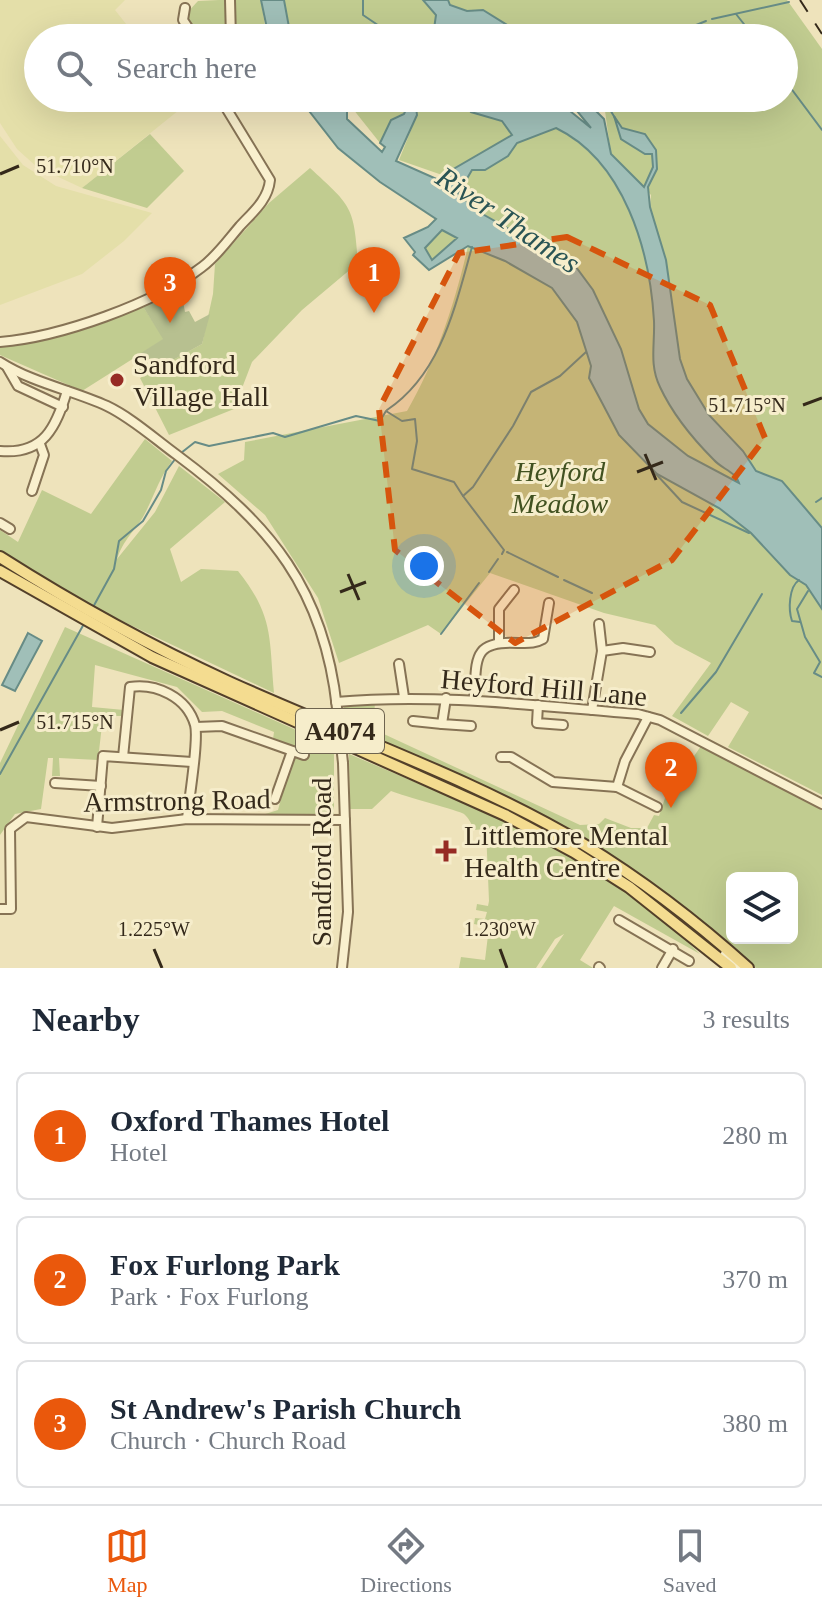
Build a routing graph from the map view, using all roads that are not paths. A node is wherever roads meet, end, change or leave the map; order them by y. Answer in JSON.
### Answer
{"nodes":[{"id":1,"x":230,"y":0,"type":"edge"},
{"id":2,"x":185,"y":8,"type":"dead end"},
{"id":3,"x":186,"y":24,"type":"edge"},
{"id":4,"x":231,"y":24,"type":"edge"},
{"id":5,"x":229,"y":112,"type":"edge"},
{"id":6,"x":0,"y":342,"type":"edge"},
{"id":7,"x":4,"y":364,"type":"edge"},
{"id":8,"x":67,"y":391,"type":"junction"},
{"id":9,"x":63,"y":407,"type":"junction"},
{"id":10,"x":40,"y":444,"type":"junction"},
{"id":11,"x":0,"y":451,"type":"edge"},
{"id":12,"x":32,"y":491,"type":"dead end"},
{"id":13,"x":0,"y":523,"type":"edge"},
{"id":14,"x":10,"y":529,"type":"dead end"},
{"id":15,"x":0,"y":557,"type":"edge"},
{"id":16,"x":0,"y":572,"type":"edge"},
{"id":17,"x":514,"y":590,"type":"dead end"},
{"id":18,"x":549,"y":603,"type":"dead end"},
{"id":19,"x":74,"y":608,"type":"junction"},
{"id":20,"x":98,"y":622,"type":"junction"},
{"id":21,"x":599,"y":624,"type":"dead end"},
{"id":22,"x":499,"y":641,"type":"junction"},
{"id":23,"x":602,"y":651,"type":"junction"},
{"id":24,"x":650,"y":652,"type":"dead end"},
{"id":25,"x":399,"y":664,"type":"dead end"},
{"id":26,"x":404,"y":697,"type":"junction"},
{"id":27,"x":446,"y":698,"type":"junction"},
{"id":28,"x":474,"y":699,"type":"junction"},
{"id":29,"x":337,"y":705,"type":"junction"},
{"id":30,"x":538,"y":705,"type":"junction"},
{"id":31,"x":592,"y":710,"type":"junction"},
{"id":32,"x":648,"y":717,"type":"junction"},
{"id":33,"x":413,"y":721,"type":"dead end"},
{"id":34,"x":442,"y":724,"type":"junction"},
{"id":35,"x":563,"y":725,"type":"dead end"},
{"id":36,"x":471,"y":726,"type":"dead end"},
{"id":37,"x":196,"y":727,"type":"junction"},
{"id":38,"x":292,"y":751,"type":"junction"},
{"id":39,"x":304,"y":755,"type":"dead end"},
{"id":40,"x":123,"y":757,"type":"junction"},
{"id":41,"x":501,"y":757,"type":"dead end"},
{"id":42,"x":192,"y":762,"type":"junction"},
{"id":43,"x":55,"y":783,"type":"dead end"},
{"id":44,"x":101,"y":786,"type":"junction"},
{"id":45,"x":617,"y":787,"type":"junction"},
{"id":46,"x":275,"y":799,"type":"dead end"},
{"id":47,"x":822,"y":804,"type":"edge"},
{"id":48,"x":657,"y":807,"type":"dead end"},
{"id":49,"x":187,"y":819,"type":"junction"},
{"id":50,"x":345,"y":820,"type":"junction"},
{"id":51,"x":97,"y":827,"type":"junction"},
{"id":52,"x":0,"y":909,"type":"edge"},
{"id":53,"x":619,"y":920,"type":"dead end"},
{"id":54,"x":707,"y":932,"type":"junction"},
{"id":55,"x":673,"y":949,"type":"junction"},
{"id":56,"x":689,"y":961,"type":"dead end"},
{"id":57,"x":342,"y":968,"type":"edge"},
{"id":58,"x":662,"y":968,"type":"edge"},
{"id":59,"x":731,"y":968,"type":"edge"},
{"id":60,"x":740,"y":968,"type":"edge"},
{"id":61,"x":748,"y":968,"type":"edge"}],
"edges":[{"from":1,"to":4,"type":"street"},
{"from":2,"to":3,"type":"street"},
{"from":5,"to":6,"type":"street"},
{"from":7,"to":8,"type":"street","name":"Sandford Road"},
{"from":7,"to":9,"type":"street"},
{"from":8,"to":9,"type":"street"},
{"from":8,"to":29,"type":"street","name":"Sandford Road"},
{"from":9,"to":10,"type":"street"},
{"from":10,"to":11,"type":"street"},
{"from":10,"to":12,"type":"street"},
{"from":13,"to":14,"type":"street"},
{"from":15,"to":19,"type":"main road","number":"A4074"},
{"from":16,"to":19,"type":"main road","number":"A4074"},
{"from":17,"to":22,"type":"street"},
{"from":18,"to":22,"type":"street"},
{"from":19,"to":20,"type":"main road","number":"A4074"},
{"from":20,"to":54,"type":"main road","number":"A4074"},
{"from":20,"to":59,"type":"main road","number":"A4074"},
{"from":21,"to":23,"type":"street"},
{"from":22,"to":28,"type":"street"},
{"from":23,"to":24,"type":"street"},
{"from":23,"to":31,"type":"street"},
{"from":25,"to":26,"type":"street"},
{"from":26,"to":27,"type":"street","name":"Heyford Hill Lane"},
{"from":26,"to":29,"type":"street","name":"Heyford Hill Lane"},
{"from":27,"to":28,"type":"street","name":"Heyford Hill Lane"},
{"from":27,"to":34,"type":"street"},
{"from":28,"to":30,"type":"street","name":"Heyford Hill Lane"},
{"from":29,"to":50,"type":"street","name":"Sandford Road","bridge":true},
{"from":30,"to":31,"type":"street","name":"Heyford Hill Lane"},
{"from":30,"to":35,"type":"street"},
{"from":31,"to":32,"type":"street","name":"Heyford Hill Lane"},
{"from":32,"to":45,"type":"street"},
{"from":32,"to":47,"type":"street","name":"Heyford Hill Lane"},
{"from":33,"to":34,"type":"street"},
{"from":34,"to":36,"type":"street"},
{"from":37,"to":38,"type":"street"},
{"from":37,"to":40,"type":"street"},
{"from":37,"to":42,"type":"street"},
{"from":38,"to":39,"type":"street"},
{"from":38,"to":46,"type":"street"},
{"from":40,"to":42,"type":"street"},
{"from":40,"to":44,"type":"street"},
{"from":41,"to":45,"type":"street"},
{"from":42,"to":49,"type":"street"},
{"from":43,"to":44,"type":"street"},
{"from":44,"to":51,"type":"street"},
{"from":45,"to":48,"type":"street"},
{"from":49,"to":50,"type":"street","name":"Armstrong Road"},
{"from":49,"to":51,"type":"street","name":"Armstrong Road"},
{"from":50,"to":57,"type":"street","name":"Sandford Road"},
{"from":51,"to":52,"type":"street","name":"Armstrong Road"},
{"from":53,"to":55,"type":"street"},
{"from":54,"to":60,"type":"street"},
{"from":54,"to":61,"type":"main road","number":"A4074"},
{"from":55,"to":56,"type":"street"},
{"from":55,"to":58,"type":"street"}]}
